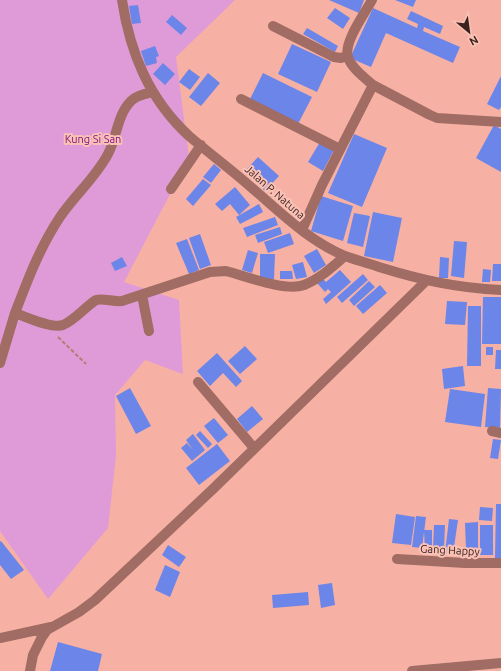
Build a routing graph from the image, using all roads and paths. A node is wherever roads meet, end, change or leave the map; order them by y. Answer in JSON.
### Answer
{"nodes":[{"id":1,"x":122,"y":0,"type":"edge"},
{"id":2,"x":372,"y":0,"type":"edge"},
{"id":3,"x":273,"y":26,"type":"dead end"},
{"id":4,"x":347,"y":56,"type":"junction"},
{"id":5,"x":373,"y":85,"type":"junction"},
{"id":6,"x":153,"y":92,"type":"junction"},
{"id":7,"x":241,"y":99,"type":"dead end"},
{"id":8,"x":501,"y":122,"type":"edge"},
{"id":9,"x":201,"y":145,"type":"junction"},
{"id":10,"x":340,"y":149,"type":"junction"},
{"id":11,"x":171,"y":189,"type":"dead end"},
{"id":12,"x":302,"y":230,"type":"junction"},
{"id":13,"x":345,"y":256,"type":"junction"},
{"id":14,"x":426,"y":281,"type":"junction"},
{"id":15,"x":501,"y":290,"type":"edge"},
{"id":16,"x":142,"y":295,"type":"junction"},
{"id":17,"x":15,"y":313,"type":"junction"},
{"id":18,"x":44,"y":324,"type":"junction"},
{"id":19,"x":149,"y":331,"type":"dead end"},
{"id":20,"x":0,"y":362,"type":"edge"},
{"id":21,"x":86,"y":364,"type":"dead end"},
{"id":22,"x":198,"y":382,"type":"dead end"},
{"id":23,"x":254,"y":448,"type":"junction"},
{"id":24,"x":397,"y":559,"type":"dead end"},
{"id":25,"x":501,"y":563,"type":"edge"},
{"id":26,"x":52,"y":626,"type":"junction"},
{"id":27,"x":0,"y":638,"type":"edge"},
{"id":28,"x":501,"y":664,"type":"edge"},
{"id":29,"x":30,"y":671,"type":"edge"},
{"id":30,"x":412,"y":671,"type":"edge"}],
"edges":[{"from":1,"to":6,"type":"street","name":"Jalan P. Natuna"},
{"from":2,"to":4,"type":"street"},
{"from":3,"to":4,"type":"street"},
{"from":4,"to":5,"type":"street"},
{"from":5,"to":8,"type":"street"},
{"from":5,"to":10,"type":"street"},
{"from":6,"to":9,"type":"street","name":"Jalan P. Natuna"},
{"from":6,"to":17,"type":"street"},
{"from":7,"to":10,"type":"street"},
{"from":9,"to":11,"type":"street"},
{"from":9,"to":12,"type":"street","name":"Jalan P. Natuna"},
{"from":10,"to":12,"type":"street"},
{"from":12,"to":13,"type":"street","name":"Jalan P. Natuna"},
{"from":13,"to":14,"type":"street","name":"Jalan P. Natuna"},
{"from":13,"to":16,"type":"street"},
{"from":14,"to":15,"type":"street","name":"Jalan P. Natuna"},
{"from":14,"to":23,"type":"street"},
{"from":16,"to":18,"type":"street"},
{"from":16,"to":19,"type":"street"},
{"from":17,"to":18,"type":"street"},
{"from":17,"to":20,"type":"street"},
{"from":18,"to":21,"type":"path"},
{"from":22,"to":23,"type":"street"},
{"from":23,"to":26,"type":"street"},
{"from":24,"to":25,"type":"street","name":"Gang Happy"},
{"from":26,"to":27,"type":"street"},
{"from":26,"to":29,"type":"street"},
{"from":28,"to":30,"type":"street"}]}
